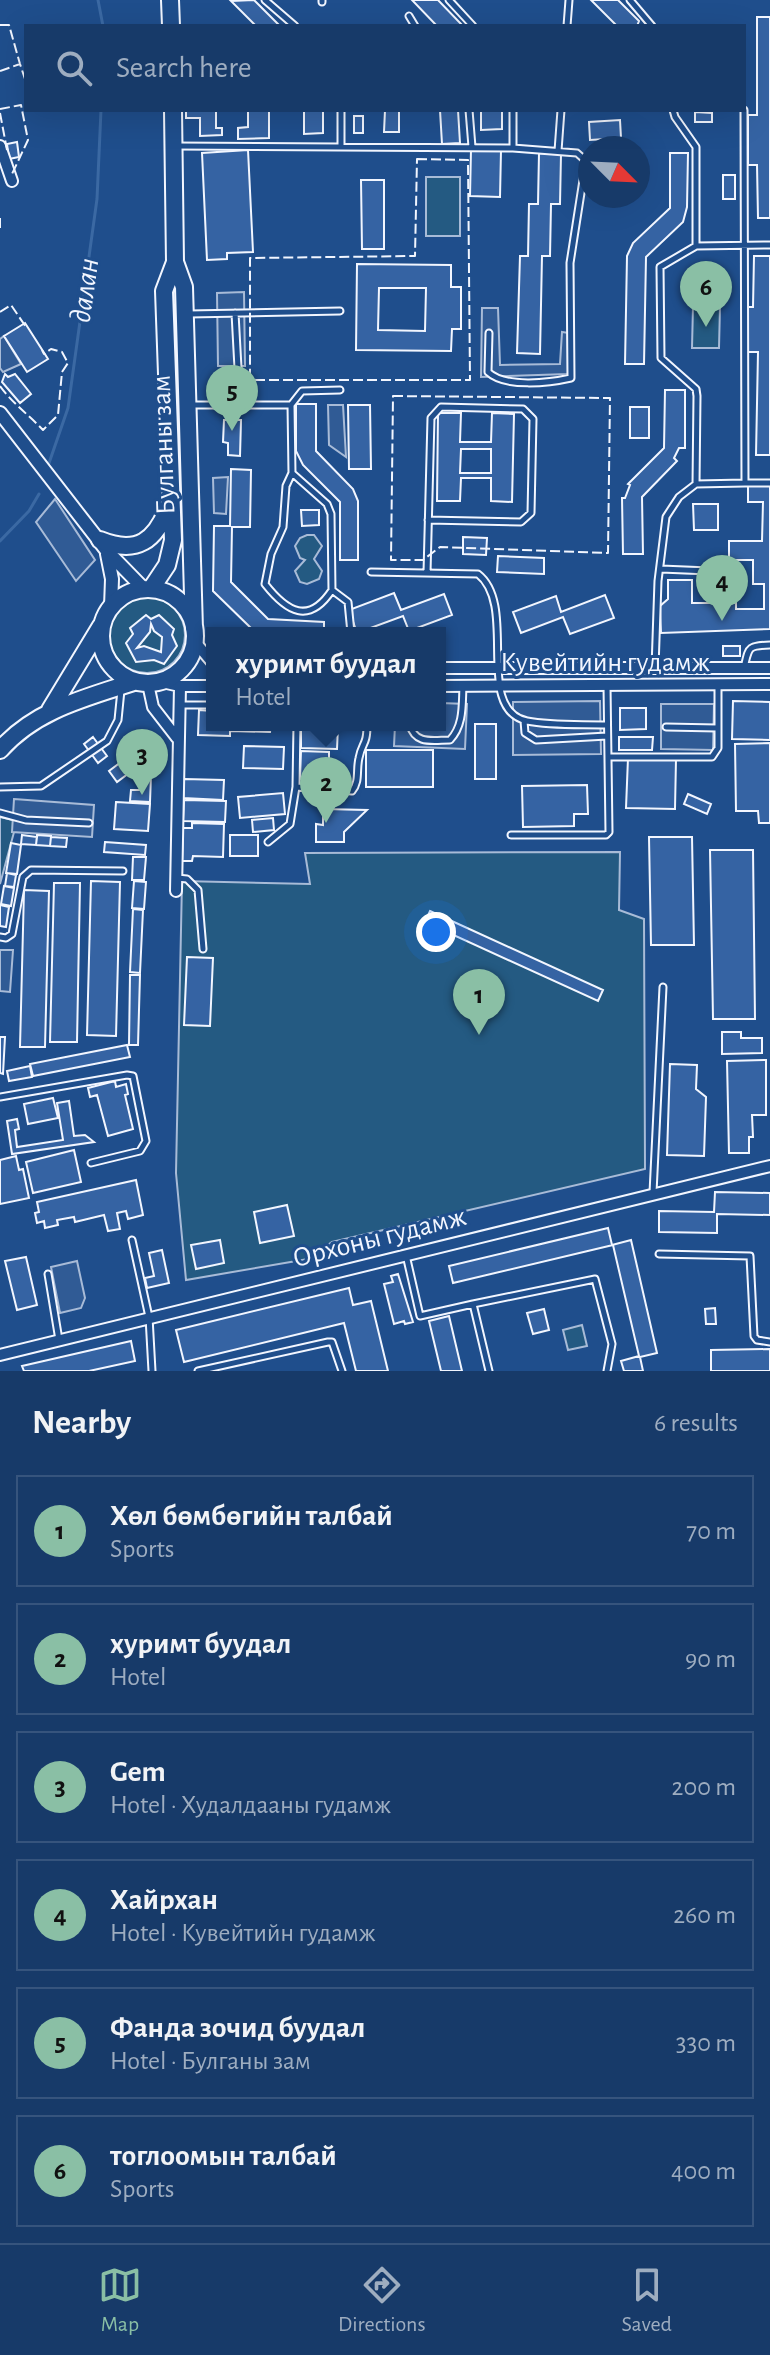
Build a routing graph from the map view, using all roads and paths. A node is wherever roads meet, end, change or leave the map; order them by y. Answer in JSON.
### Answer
{"nodes":[{"id":1,"x":170,"y":0,"type":"edge"},
{"id":2,"x":265,"y":0,"type":"edge"},
{"id":3,"x":449,"y":0,"type":"edge"},
{"id":4,"x":569,"y":0,"type":"edge"},
{"id":5,"x":630,"y":0,"type":"edge"},
{"id":6,"x":409,"y":16,"type":"dead end"},
{"id":7,"x":171,"y":24,"type":"edge"},
{"id":8,"x":293,"y":24,"type":"edge"},
{"id":9,"x":414,"y":24,"type":"edge"},
{"id":10,"x":471,"y":24,"type":"edge"},
{"id":11,"x":567,"y":24,"type":"edge"},
{"id":12,"x":650,"y":24,"type":"edge"},
{"id":13,"x":173,"y":112,"type":"edge"},
{"id":14,"x":341,"y":112,"type":"edge"},
{"id":15,"x":469,"y":112,"type":"edge"},
{"id":16,"x":513,"y":112,"type":"edge"},
{"id":17,"x":561,"y":112,"type":"edge"},
{"id":18,"x":674,"y":112,"type":"edge"},
{"id":19,"x":744,"y":112,"type":"edge"},
{"id":20,"x":0,"y":146,"type":"edge"},
{"id":21,"x":174,"y":146,"type":"junction"},
{"id":22,"x":341,"y":146,"type":"junction"},
{"id":23,"x":472,"y":147,"type":"junction"},
{"id":24,"x":513,"y":148,"type":"junction"},
{"id":25,"x":558,"y":151,"type":"junction"},
{"id":26,"x":12,"y":181,"type":"dead end"},
{"id":27,"x":770,"y":245,"type":"edge"},
{"id":28,"x":696,"y":246,"type":"junction"},
{"id":29,"x":743,"y":246,"type":"junction"},
{"id":30,"x":175,"y":262,"type":"junction"},
{"id":31,"x":340,"y":311,"type":"dead end"},
{"id":32,"x":235,"y":313,"type":"junction"},
{"id":33,"x":185,"y":314,"type":"junction"},
{"id":34,"x":489,"y":333,"type":"dead end"},
{"id":35,"x":340,"y":390,"type":"dead end"},
{"id":36,"x":187,"y":405,"type":"junction"},
{"id":37,"x":240,"y":405,"type":"junction"},
{"id":38,"x":291,"y":405,"type":"junction"},
{"id":39,"x":0,"y":413,"type":"edge"},
{"id":40,"x":292,"y":473,"type":"junction"},
{"id":41,"x":745,"y":483,"type":"junction"},
{"id":42,"x":770,"y":483,"type":"edge"},
{"id":43,"x":696,"y":484,"type":"junction"},
{"id":44,"x":173,"y":496,"type":"junction"},
{"id":45,"x":428,"y":520,"type":"junction"},
{"id":46,"x":103,"y":546,"type":"junction"},
{"id":47,"x":661,"y":569,"type":"junction"},
{"id":48,"x":371,"y":572,"type":"dead end"},
{"id":49,"x":427,"y":573,"type":"junction"},
{"id":50,"x":734,"y":586,"type":"dead end"},
{"id":51,"x":148,"y":589,"type":"junction"},
{"id":52,"x":332,"y":590,"type":"junction"},
{"id":53,"x":111,"y":607,"type":"junction"},
{"id":54,"x":101,"y":626,"type":"junction"},
{"id":55,"x":350,"y":627,"type":"edge"},
{"id":56,"x":195,"y":635,"type":"junction"},
{"id":57,"x":770,"y":645,"type":"edge"},
{"id":58,"x":206,"y":652,"type":"edge"},
{"id":59,"x":446,"y":668,"type":"edge"},
{"id":60,"x":498,"y":668,"type":"junction"},
{"id":61,"x":655,"y":668,"type":"junction"},
{"id":62,"x":744,"y":668,"type":"junction"},
{"id":63,"x":770,"y":668,"type":"edge"},
{"id":64,"x":141,"y":683,"type":"junction"},
{"id":65,"x":718,"y":684,"type":"junction"},
{"id":66,"x":770,"y":684,"type":"edge"},
{"id":67,"x":607,"y":685,"type":"junction"},
{"id":68,"x":180,"y":686,"type":"junction"},
{"id":69,"x":206,"y":686,"type":"edge"},
{"id":70,"x":446,"y":686,"type":"edge"},
{"id":71,"x":463,"y":686,"type":"junction"},
{"id":72,"x":498,"y":686,"type":"junction"},
{"id":73,"x":180,"y":705,"type":"junction"},
{"id":74,"x":206,"y":705,"type":"edge"},
{"id":75,"x":50,"y":710,"type":"junction"},
{"id":76,"x":524,"y":721,"type":"junction"},
{"id":77,"x":607,"y":725,"type":"junction"},
{"id":78,"x":666,"y":727,"type":"dead end"},
{"id":79,"x":717,"y":728,"type":"junction"},
{"id":80,"x":297,"y":731,"type":"edge"},
{"id":81,"x":367,"y":731,"type":"edge"},
{"id":82,"x":412,"y":731,"type":"edge"},
{"id":83,"x":607,"y":736,"type":"junction"},
{"id":84,"x":177,"y":738,"type":"junction"},
{"id":85,"x":0,"y":750,"type":"edge"},
{"id":86,"x":608,"y":757,"type":"junction"},
{"id":87,"x":0,"y":787,"type":"edge"},
{"id":88,"x":296,"y":787,"type":"junction"},
{"id":89,"x":0,"y":813,"type":"edge"},
{"id":90,"x":89,"y":823,"type":"dead end"},
{"id":91,"x":511,"y":835,"type":"dead end"},
{"id":92,"x":268,"y":842,"type":"dead end"},
{"id":93,"x":123,"y":871,"type":"dead end"},
{"id":94,"x":176,"y":878,"type":"junction"},
{"id":95,"x":176,"y":891,"type":"dead end"},
{"id":96,"x":0,"y":937,"type":"edge"},
{"id":97,"x":203,"y":949,"type":"dead end"},
{"id":98,"x":663,"y":987,"type":"dead end"},
{"id":99,"x":0,"y":1097,"type":"edge"},
{"id":100,"x":91,"y":1163,"type":"dead end"},
{"id":101,"x":770,"y":1166,"type":"edge"},
{"id":102,"x":653,"y":1193,"type":"junction"},
{"id":103,"x":132,"y":1240,"type":"dead end"},
{"id":104,"x":659,"y":1254,"type":"dead end"},
{"id":105,"x":405,"y":1255,"type":"junction"},
{"id":106,"x":48,"y":1274,"type":"dead end"},
{"id":107,"x":473,"y":1304,"type":"junction"},
{"id":108,"x":149,"y":1317,"type":"junction"},
{"id":109,"x":59,"y":1340,"type":"junction"},
{"id":110,"x":770,"y":1342,"type":"edge"},
{"id":111,"x":0,"y":1355,"type":"edge"},
{"id":112,"x":216,"y":1369,"type":"edge"},
{"id":113,"x":152,"y":1371,"type":"edge"},
{"id":114,"x":198,"y":1371,"type":"edge"},
{"id":115,"x":342,"y":1371,"type":"edge"},
{"id":116,"x":489,"y":1371,"type":"edge"},
{"id":117,"x":607,"y":1371,"type":"edge"}],
"edges":[{"from":1,"to":7,"type":"highway"},
{"from":2,"to":8,"type":"lane"},
{"from":3,"to":10,"type":"lane"},
{"from":4,"to":11,"type":"lane"},
{"from":5,"to":12,"type":"lane"},
{"from":6,"to":9,"type":"lane"},
{"from":13,"to":21,"type":"highway","name":"Булганы зам"},
{"from":14,"to":22,"type":"lane"},
{"from":15,"to":23,"type":"lane"},
{"from":16,"to":24,"type":"lane"},
{"from":17,"to":25,"type":"lane"},
{"from":18,"to":28,"type":"lane"},
{"from":19,"to":29,"type":"lane"},
{"from":20,"to":26,"type":"street"},
{"from":21,"to":22,"type":"lane"},
{"from":21,"to":30,"type":"highway","name":"Булганы зам"},
{"from":22,"to":23,"type":"lane"},
{"from":23,"to":24,"type":"lane"},
{"from":24,"to":25,"type":"lane"},
{"from":25,"to":34,"type":"lane"},
{"from":27,"to":29,"type":"lane"},
{"from":28,"to":29,"type":"lane"},
{"from":28,"to":43,"type":"lane"},
{"from":29,"to":41,"type":"lane"},
{"from":30,"to":33,"type":"highway","name":"Булганы зам"},
{"from":30,"to":44,"type":"highway","name":"Булганы зам"},
{"from":31,"to":32,"type":"lane"},
{"from":32,"to":33,"type":"lane"},
{"from":32,"to":37,"type":"lane"},
{"from":33,"to":36,"type":"highway","name":"Булганы зам"},
{"from":35,"to":38,"type":"lane"},
{"from":36,"to":37,"type":"lane"},
{"from":36,"to":56,"type":"highway","name":"Булганы зам"},
{"from":37,"to":38,"type":"lane"},
{"from":38,"to":40,"type":"lane"},
{"from":39,"to":46,"type":"street"},
{"from":40,"to":52,"type":"lane"},
{"from":40,"to":52,"type":"lane"},
{"from":41,"to":42,"type":"lane"},
{"from":41,"to":43,"type":"lane"},
{"from":43,"to":47,"type":"lane"},
{"from":44,"to":46,"type":"highway"},
{"from":44,"to":51,"type":"highway","name":"Булганы зам"},
{"from":45,"to":45,"type":"lane"},
{"from":45,"to":49,"type":"lane"},
{"from":46,"to":51,"type":"street"},
{"from":46,"to":53,"type":"street"},
{"from":47,"to":50,"type":"lane"},
{"from":47,"to":61,"type":"lane"},
{"from":48,"to":49,"type":"lane"},
{"from":49,"to":60,"type":"lane"},
{"from":51,"to":53,"type":"highway"},
{"from":51,"to":56,"type":"highway"},
{"from":52,"to":55,"type":"lane"},
{"from":53,"to":54,"type":"highway"},
{"from":54,"to":64,"type":"highway"},
{"from":54,"to":75,"type":"highway"},
{"from":56,"to":58,"type":"street"},
{"from":56,"to":64,"type":"highway"},
{"from":57,"to":62,"type":"lane"},
{"from":59,"to":60,"type":"street","name":"Кувейтийн гудамж"},
{"from":60,"to":61,"type":"street","name":"Кувейтийн гудамж"},
{"from":60,"to":72,"type":"lane"},
{"from":61,"to":62,"type":"street","name":"Кувейтийн гудамж"},
{"from":62,"to":63,"type":"street","name":"Кувейтийн гудамж"},
{"from":64,"to":68,"type":"street"},
{"from":64,"to":75,"type":"highway"},
{"from":64,"to":84,"type":"street"},
{"from":64,"to":87,"type":"lane"},
{"from":65,"to":66,"type":"street","name":"Кувейтийн гудамж"},
{"from":65,"to":67,"type":"street","name":"Кувейтийн гудамж"},
{"from":65,"to":79,"type":"lane"},
{"from":67,"to":72,"type":"street","name":"Кувейтийн гудамж"},
{"from":67,"to":77,"type":"lane"},
{"from":68,"to":69,"type":"street"},
{"from":68,"to":73,"type":"street"},
{"from":70,"to":71,"type":"street","name":"Кувейтийн гудамж"},
{"from":71,"to":72,"type":"street","name":"Кувейтийн гудамж"},
{"from":71,"to":82,"type":"lane"},
{"from":72,"to":76,"type":"lane"},
{"from":73,"to":74,"type":"lane"},
{"from":73,"to":84,"type":"street"},
{"from":75,"to":85,"type":"highway"},
{"from":76,"to":77,"type":"lane"},
{"from":76,"to":83,"type":"lane"},
{"from":77,"to":83,"type":"lane"},
{"from":78,"to":79,"type":"lane"},
{"from":79,"to":86,"type":"lane"},
{"from":80,"to":88,"type":"lane"},
{"from":81,"to":88,"type":"lane"},
{"from":83,"to":86,"type":"lane"},
{"from":84,"to":94,"type":"street"},
{"from":86,"to":91,"type":"lane"},
{"from":88,"to":92,"type":"lane"},
{"from":89,"to":90,"type":"lane"},
{"from":93,"to":96,"type":"lane"},
{"from":94,"to":95,"type":"street"},
{"from":94,"to":97,"type":"lane"},
{"from":98,"to":102,"type":"lane"},
{"from":99,"to":100,"type":"lane"},
{"from":101,"to":102,"type":"street","name":"Орхоны гудамж"},
{"from":102,"to":105,"type":"street","name":"Орхоны гудамж"},
{"from":103,"to":108,"type":"lane"},
{"from":104,"to":110,"type":"lane"},
{"from":105,"to":107,"type":"lane"},
{"from":105,"to":108,"type":"street","name":"Орхоны гудамж"},
{"from":106,"to":109,"type":"lane"},
{"from":107,"to":116,"type":"lane"},
{"from":107,"to":117,"type":"lane"},
{"from":108,"to":109,"type":"street","name":"Орхоны гудамж"},
{"from":108,"to":113,"type":"lane"},
{"from":109,"to":111,"type":"street","name":"Орхоны гудамж"},
{"from":112,"to":114,"type":"lane"},
{"from":112,"to":115,"type":"lane"}]}
